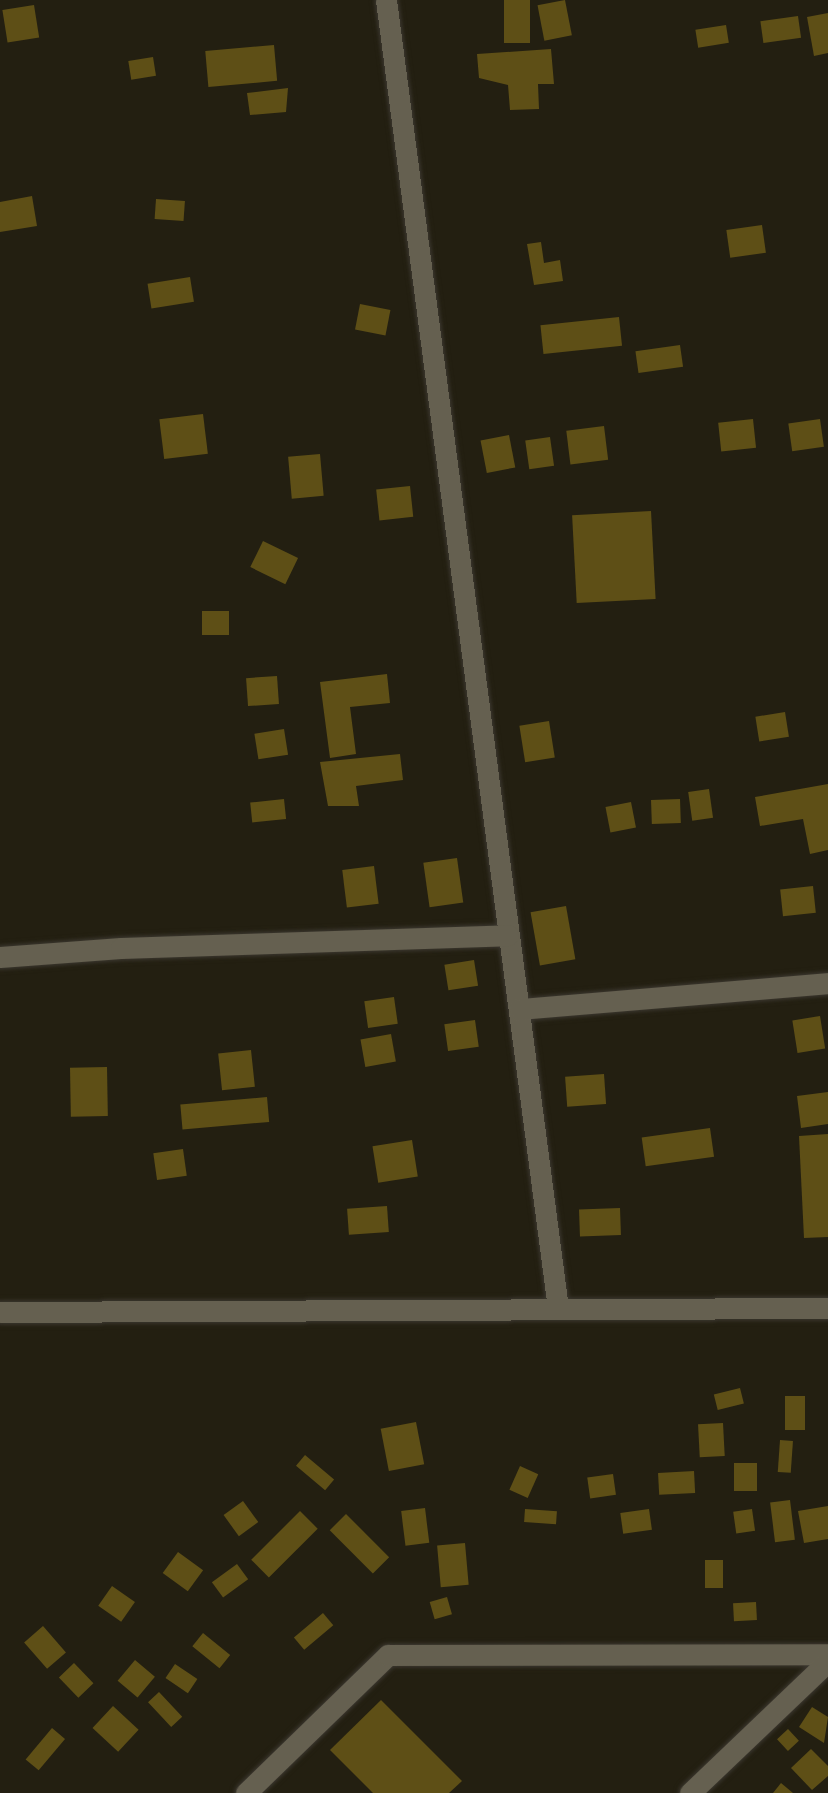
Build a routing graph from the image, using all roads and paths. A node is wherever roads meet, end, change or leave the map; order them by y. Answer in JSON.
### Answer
{"nodes":[{"id":1,"x":386,"y":0,"type":"edge"},
{"id":2,"x":508,"y":935,"type":"junction"},
{"id":3,"x":0,"y":957,"type":"edge"},
{"id":4,"x":828,"y":984,"type":"edge"},
{"id":5,"x":520,"y":1009,"type":"junction"},
{"id":6,"x":558,"y":1308,"type":"junction"},
{"id":7,"x":828,"y":1308,"type":"edge"},
{"id":8,"x":0,"y":1312,"type":"edge"},
{"id":9,"x":828,"y":1654,"type":"edge"},
{"id":10,"x":828,"y":1661,"type":"edge"},
{"id":11,"x":246,"y":1793,"type":"edge"},
{"id":12,"x":690,"y":1793,"type":"edge"}],
"edges":[{"from":1,"to":2,"type":"street"},
{"from":2,"to":3,"type":"street"},
{"from":2,"to":5,"type":"street"},
{"from":4,"to":5,"type":"street"},
{"from":5,"to":6,"type":"street"},
{"from":6,"to":7,"type":"street"},
{"from":6,"to":8,"type":"street"},
{"from":9,"to":11,"type":"street"},
{"from":10,"to":12,"type":"street"}]}
